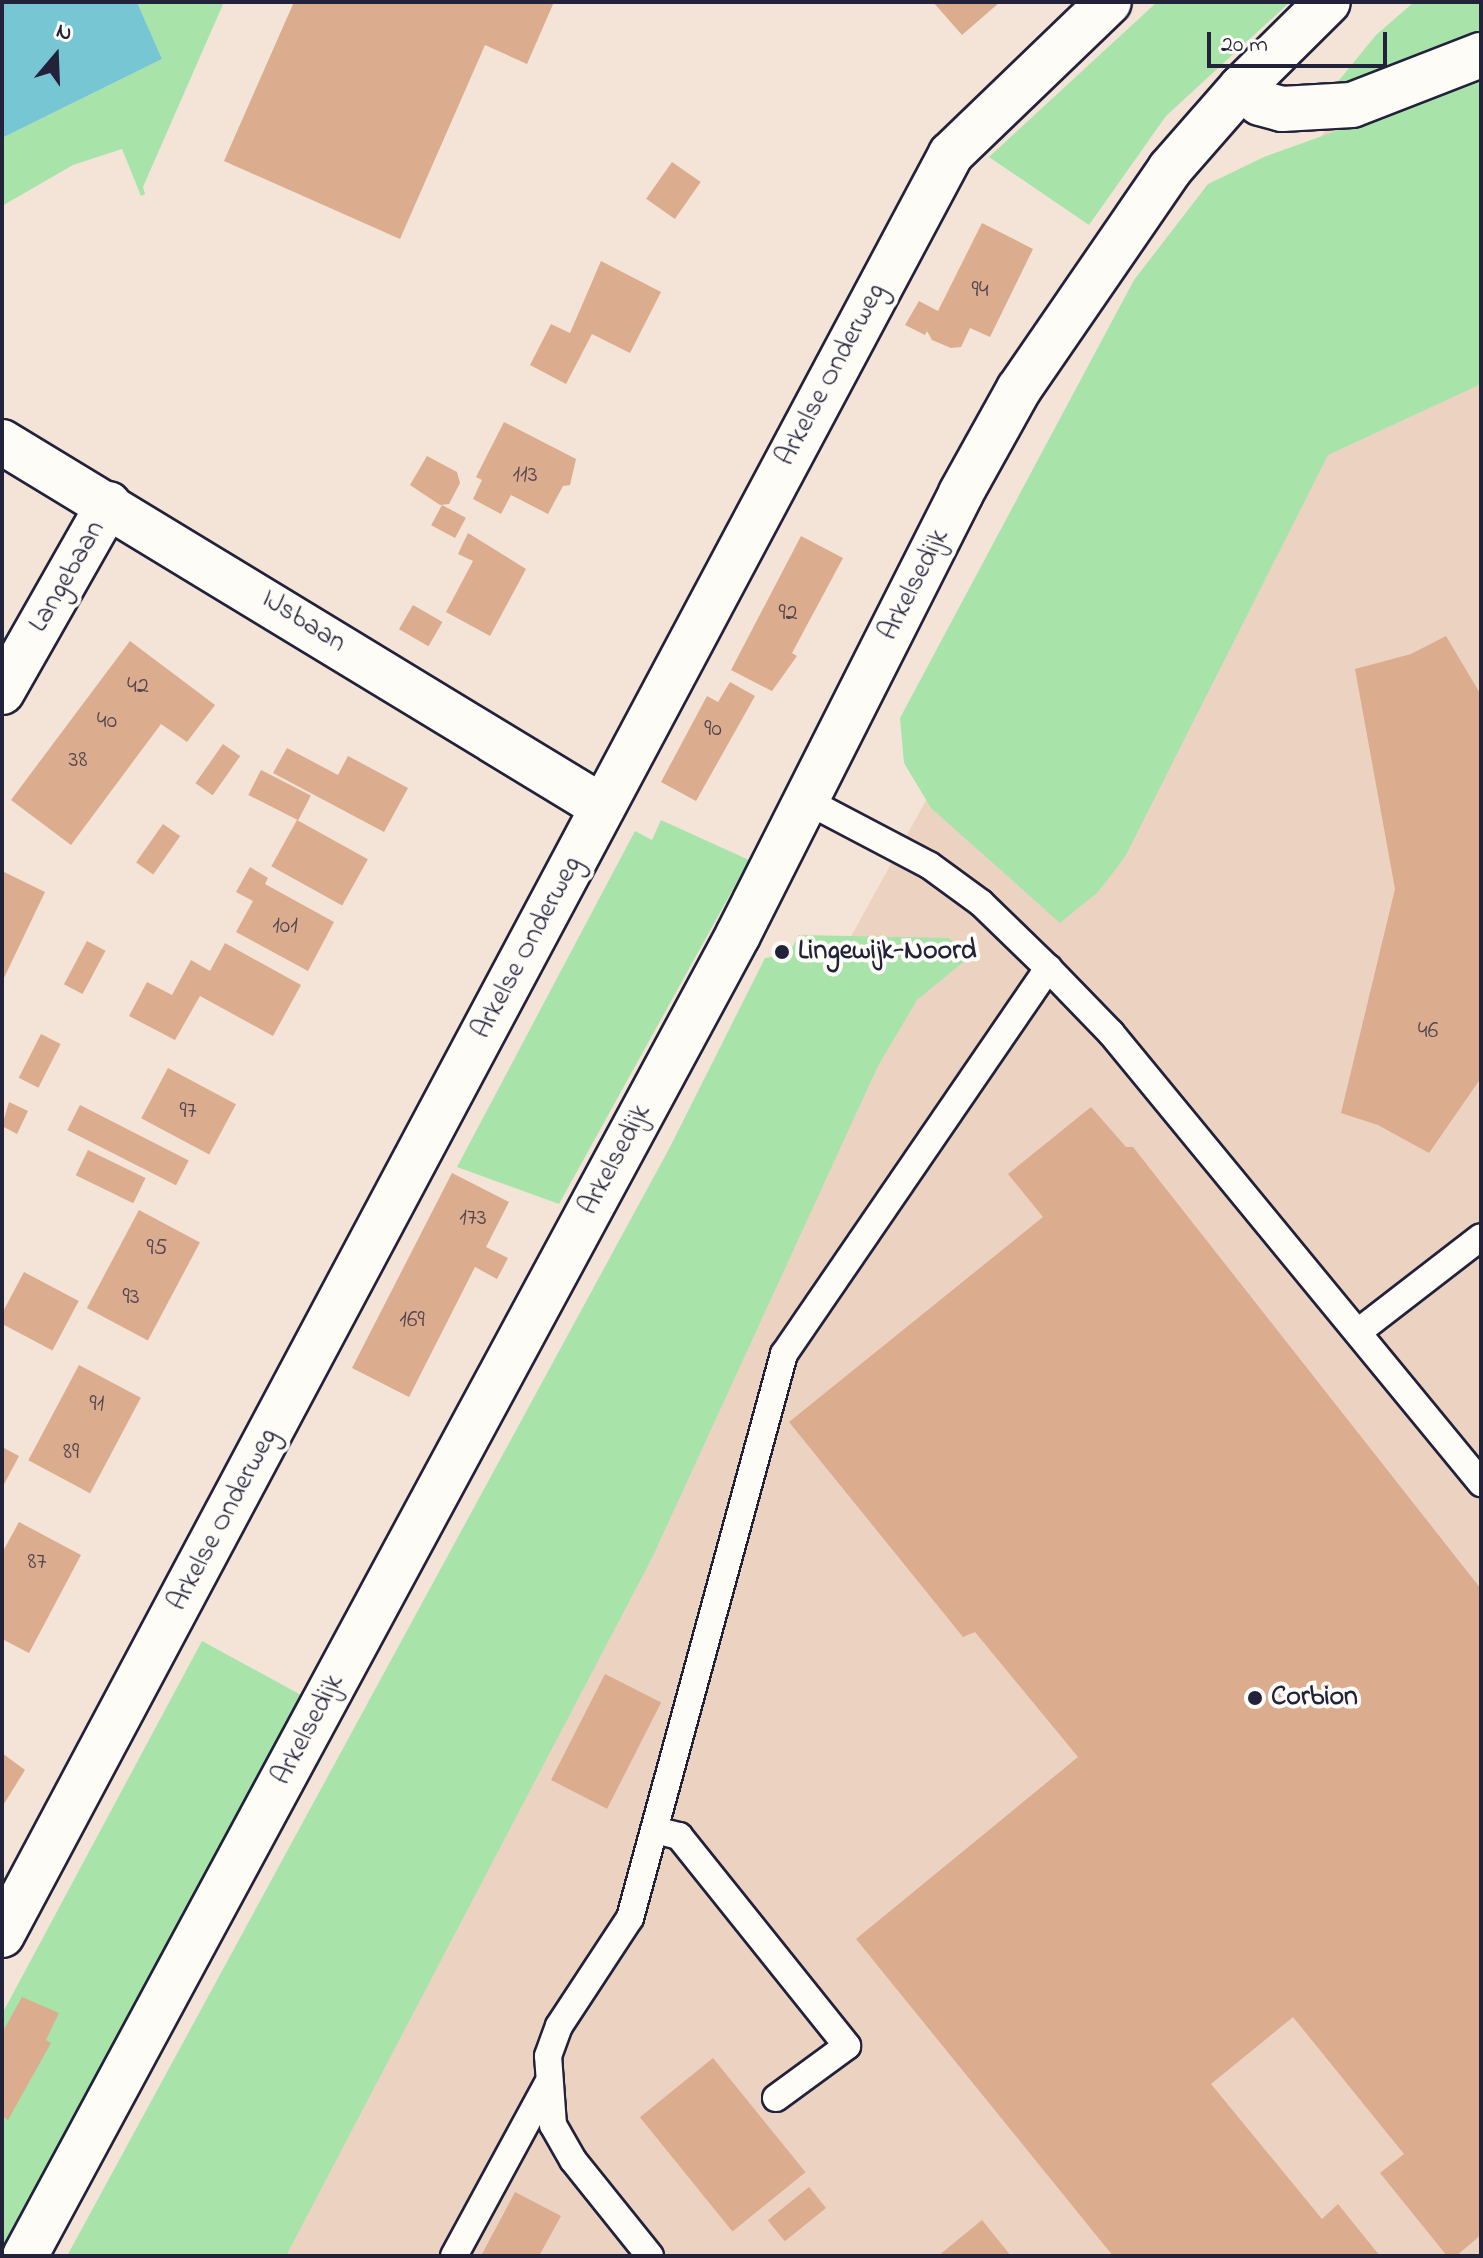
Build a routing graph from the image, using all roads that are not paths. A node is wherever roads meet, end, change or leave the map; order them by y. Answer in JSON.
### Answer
{"nodes":[{"id":1,"x":1109,"y":2,"type":"edge"},
{"id":2,"x":1328,"y":2,"type":"edge"},
{"id":3,"x":1481,"y":55,"type":"edge"},
{"id":4,"x":1241,"y":88,"type":"junction"},
{"id":5,"x":2,"y":442,"type":"edge"},
{"id":6,"x":109,"y":504,"type":"junction"},
{"id":7,"x":2,"y":692,"type":"edge"},
{"id":8,"x":807,"y":801,"type":"junction"},
{"id":9,"x":601,"y":806,"type":"junction"},
{"id":10,"x":1048,"y":968,"type":"junction"},
{"id":11,"x":1481,"y":1237,"type":"edge"},
{"id":12,"x":1358,"y":1332,"type":"junction"},
{"id":13,"x":1481,"y":1483,"type":"edge"},
{"id":14,"x":655,"y":1830,"type":"junction"},
{"id":15,"x":2,"y":1935,"type":"edge"},
{"id":16,"x":547,"y":2085,"type":"junction"},
{"id":17,"x":776,"y":2098,"type":"dead end"},
{"id":18,"x":25,"y":2256,"type":"edge"},
{"id":19,"x":454,"y":2256,"type":"edge"},
{"id":20,"x":650,"y":2256,"type":"edge"}],
"edges":[{"from":1,"to":9,"type":"street","name":"Arkelse Onderweg"},
{"from":2,"to":4,"type":"street","name":"Arkelsedijk"},
{"from":3,"to":4,"type":"street"},
{"from":4,"to":8,"type":"street","name":"Arkelsedijk"},
{"from":5,"to":6,"type":"street","name":"IJsbaan"},
{"from":6,"to":7,"type":"street","name":"Langebaan"},
{"from":6,"to":9,"type":"street","name":"IJsbaan"},
{"from":8,"to":10,"type":"lane"},
{"from":8,"to":18,"type":"street","name":"Arkelsedijk"},
{"from":9,"to":15,"type":"street","name":"Arkelse Onderweg"},
{"from":10,"to":12,"type":"lane"},
{"from":10,"to":14,"type":"lane"},
{"from":11,"to":12,"type":"lane"},
{"from":12,"to":13,"type":"lane"},
{"from":14,"to":16,"type":"lane"},
{"from":14,"to":17,"type":"lane"},
{"from":16,"to":19,"type":"lane"},
{"from":16,"to":20,"type":"lane"}]}
